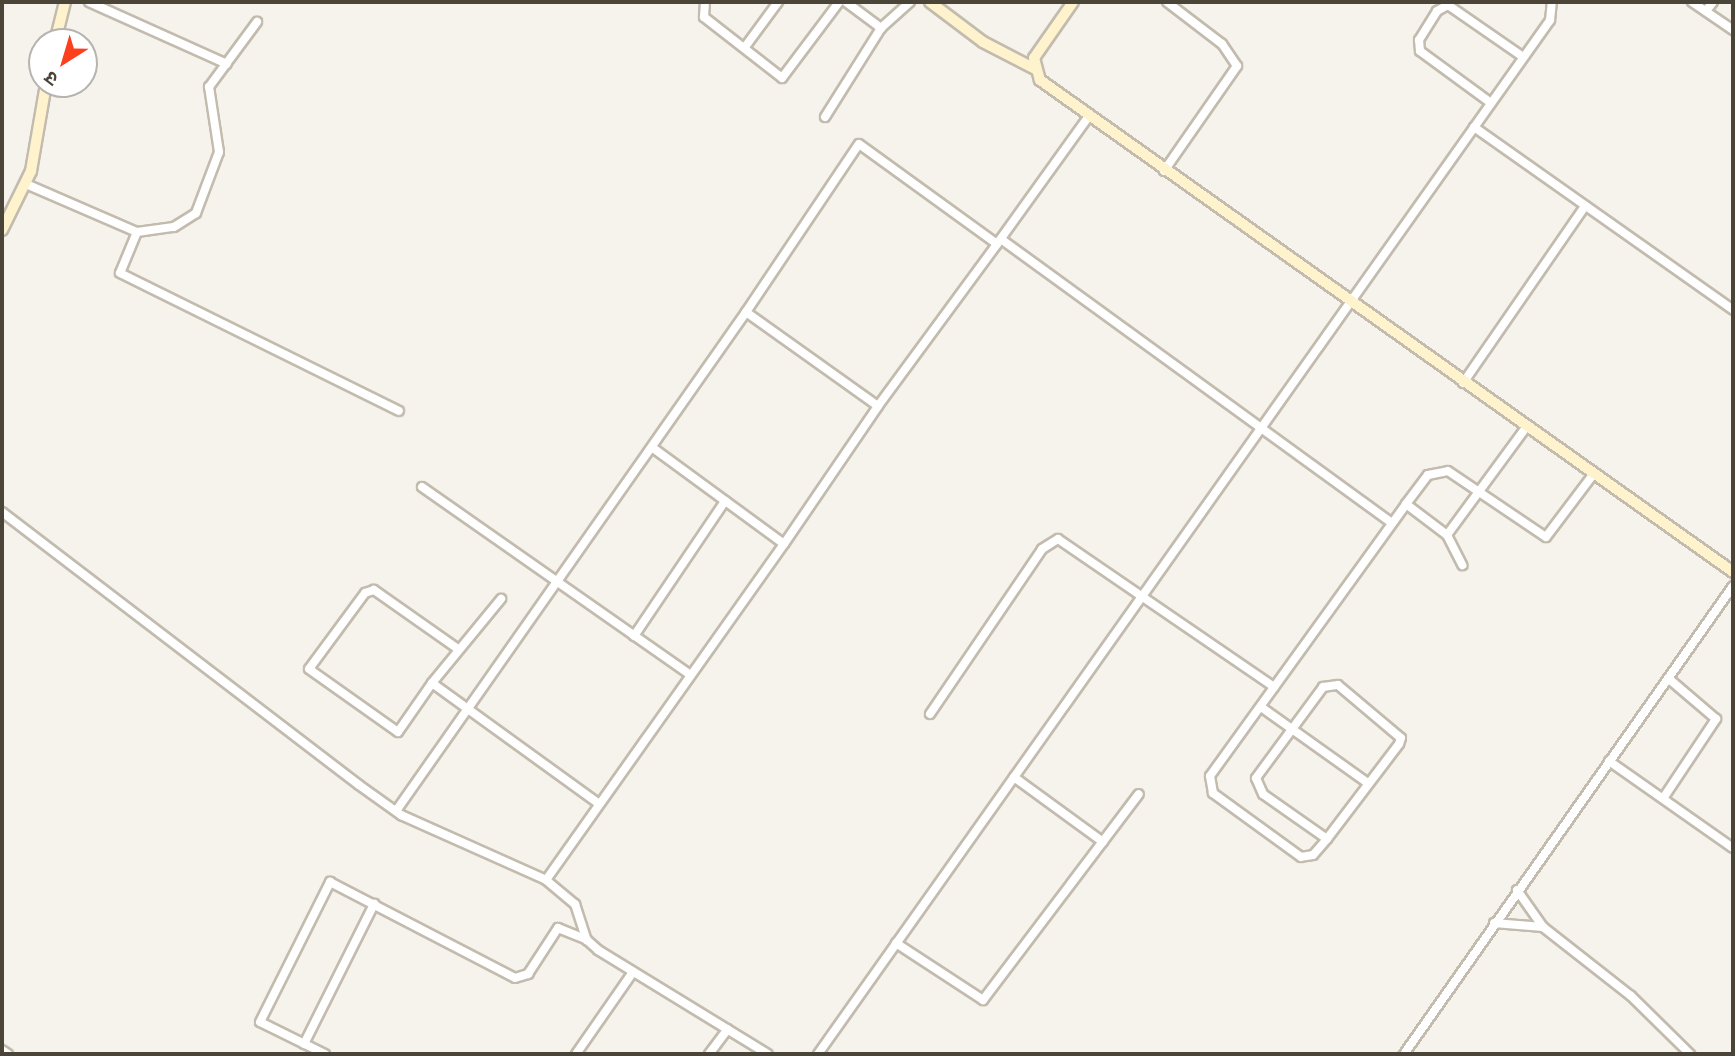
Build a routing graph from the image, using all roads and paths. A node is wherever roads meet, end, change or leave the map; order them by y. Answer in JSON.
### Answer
{"nodes":[{"id":1,"x":65,"y":2,"type":"edge"},
{"id":2,"x":89,"y":2,"type":"edge"},
{"id":3,"x":705,"y":2,"type":"edge"},
{"id":4,"x":778,"y":2,"type":"edge"},
{"id":5,"x":839,"y":2,"type":"edge"},
{"id":6,"x":846,"y":2,"type":"edge"},
{"id":7,"x":910,"y":2,"type":"edge"},
{"id":8,"x":930,"y":2,"type":"edge"},
{"id":9,"x":1073,"y":2,"type":"edge"},
{"id":10,"x":1167,"y":2,"type":"edge"},
{"id":11,"x":1552,"y":2,"type":"edge"},
{"id":12,"x":1692,"y":2,"type":"edge"},
{"id":13,"x":1713,"y":2,"type":"edge"},
{"id":14,"x":1706,"y":11,"type":"junction"},
{"id":15,"x":257,"y":22,"type":"dead end"},
{"id":16,"x":58,"y":28,"type":"edge"},
{"id":17,"x":881,"y":28,"type":"junction"},
{"id":18,"x":1733,"y":30,"type":"edge"},
{"id":19,"x":745,"y":47,"type":"junction"},
{"id":20,"x":1523,"y":57,"type":"junction"},
{"id":21,"x":226,"y":64,"type":"junction"},
{"id":22,"x":1035,"y":69,"type":"junction"},
{"id":23,"x":43,"y":98,"type":"edge"},
{"id":24,"x":1491,"y":103,"type":"junction"},
{"id":25,"x":1089,"y":116,"type":"junction"},
{"id":26,"x":825,"y":117,"type":"dead end"},
{"id":27,"x":1474,"y":127,"type":"junction"},
{"id":28,"x":1163,"y":172,"type":"junction"},
{"id":29,"x":26,"y":184,"type":"junction"},
{"id":30,"x":1585,"y":206,"type":"junction"},
{"id":31,"x":2,"y":230,"type":"edge"},
{"id":32,"x":137,"y":232,"type":"junction"},
{"id":33,"x":999,"y":241,"type":"junction"},
{"id":34,"x":1349,"y":304,"type":"junction"},
{"id":35,"x":1733,"y":310,"type":"edge"},
{"id":36,"x":746,"y":312,"type":"junction"},
{"id":37,"x":1463,"y":383,"type":"junction"},
{"id":38,"x":878,"y":406,"type":"junction"},
{"id":39,"x":399,"y":411,"type":"dead end"},
{"id":40,"x":1263,"y":429,"type":"junction"},
{"id":41,"x":1525,"y":429,"type":"junction"},
{"id":42,"x":653,"y":448,"type":"junction"},
{"id":43,"x":1592,"y":476,"type":"junction"},
{"id":44,"x":422,"y":487,"type":"dead end"},
{"id":45,"x":1479,"y":493,"type":"junction"},
{"id":46,"x":725,"y":501,"type":"junction"},
{"id":47,"x":1406,"y":504,"type":"junction"},
{"id":48,"x":2,"y":512,"type":"edge"},
{"id":49,"x":1392,"y":523,"type":"junction"},
{"id":50,"x":1447,"y":535,"type":"junction"},
{"id":51,"x":784,"y":544,"type":"junction"},
{"id":52,"x":1462,"y":565,"type":"dead end"},
{"id":53,"x":1733,"y":572,"type":"edge"},
{"id":54,"x":558,"y":582,"type":"junction"},
{"id":55,"x":1733,"y":586,"type":"edge"},
{"id":56,"x":1144,"y":597,"type":"junction"},
{"id":57,"x":501,"y":599,"type":"dead end"},
{"id":58,"x":634,"y":636,"type":"junction"},
{"id":59,"x":458,"y":649,"type":"junction"},
{"id":60,"x":690,"y":675,"type":"junction"},
{"id":61,"x":1668,"y":678,"type":"junction"},
{"id":62,"x":432,"y":683,"type":"junction"},
{"id":63,"x":1274,"y":687,"type":"junction"},
{"id":64,"x":1261,"y":707,"type":"junction"},
{"id":65,"x":468,"y":709,"type":"junction"},
{"id":66,"x":930,"y":714,"type":"dead end"},
{"id":67,"x":1292,"y":727,"type":"junction"},
{"id":68,"x":1609,"y":761,"type":"junction"},
{"id":69,"x":1014,"y":778,"type":"junction"},
{"id":70,"x":1368,"y":783,"type":"junction"},
{"id":71,"x":1139,"y":794,"type":"dead end"},
{"id":72,"x":1664,"y":797,"type":"junction"},
{"id":73,"x":599,"y":804,"type":"junction"},
{"id":74,"x":396,"y":811,"type":"junction"},
{"id":75,"x":1327,"y":839,"type":"junction"},
{"id":76,"x":1103,"y":842,"type":"junction"},
{"id":77,"x":1733,"y":848,"type":"edge"},
{"id":78,"x":546,"y":880,"type":"junction"},
{"id":79,"x":1517,"y":890,"type":"junction"},
{"id":80,"x":374,"y":904,"type":"junction"},
{"id":81,"x":1494,"y":923,"type":"junction"},
{"id":82,"x":1543,"y":926,"type":"junction"},
{"id":83,"x":587,"y":940,"type":"junction"},
{"id":84,"x":896,"y":943,"type":"junction"},
{"id":85,"x":634,"y":972,"type":"junction"},
{"id":86,"x":728,"y":1029,"type":"junction"},
{"id":87,"x":304,"y":1044,"type":"junction"},
{"id":88,"x":2,"y":1051,"type":"edge"},
{"id":89,"x":8,"y":1054,"type":"edge"},
{"id":90,"x":325,"y":1054,"type":"edge"},
{"id":91,"x":576,"y":1054,"type":"edge"},
{"id":92,"x":709,"y":1054,"type":"edge"},
{"id":93,"x":768,"y":1054,"type":"edge"},
{"id":94,"x":818,"y":1054,"type":"edge"},
{"id":95,"x":1404,"y":1054,"type":"edge"},
{"id":96,"x":1690,"y":1054,"type":"edge"}],
"edges":[{"from":1,"to":16,"type":"street"},
{"from":2,"to":21,"type":"street"},
{"from":3,"to":19,"type":"street"},
{"from":4,"to":19,"type":"street"},
{"from":5,"to":19,"type":"street"},
{"from":6,"to":17,"type":"street"},
{"from":7,"to":17,"type":"street"},
{"from":8,"to":22,"type":"street"},
{"from":9,"to":22,"type":"street"},
{"from":10,"to":28,"type":"street"},
{"from":11,"to":20,"type":"street"},
{"from":12,"to":14,"type":"street"},
{"from":13,"to":14,"type":"street"},
{"from":14,"to":18,"type":"street"},
{"from":15,"to":21,"type":"street"},
{"from":17,"to":26,"type":"street"},
{"from":20,"to":24,"type":"street"},
{"from":20,"to":24,"type":"street"},
{"from":21,"to":32,"type":"street"},
{"from":22,"to":25,"type":"street"},
{"from":23,"to":29,"type":"street"},
{"from":24,"to":27,"type":"street"},
{"from":25,"to":28,"type":"street"},
{"from":25,"to":33,"type":"street"},
{"from":27,"to":30,"type":"street"},
{"from":27,"to":34,"type":"street"},
{"from":28,"to":34,"type":"street"},
{"from":29,"to":31,"type":"street"},
{"from":29,"to":32,"type":"street"},
{"from":30,"to":35,"type":"street"},
{"from":30,"to":37,"type":"street"},
{"from":32,"to":39,"type":"street"},
{"from":33,"to":36,"type":"street"},
{"from":33,"to":38,"type":"street"},
{"from":33,"to":40,"type":"street"},
{"from":34,"to":37,"type":"street"},
{"from":34,"to":40,"type":"street"},
{"from":36,"to":38,"type":"street"},
{"from":36,"to":42,"type":"street"},
{"from":37,"to":41,"type":"street"},
{"from":38,"to":51,"type":"street"},
{"from":40,"to":49,"type":"street"},
{"from":40,"to":56,"type":"street"},
{"from":41,"to":43,"type":"street"},
{"from":41,"to":45,"type":"street"},
{"from":42,"to":46,"type":"street"},
{"from":42,"to":54,"type":"street"},
{"from":43,"to":45,"type":"street"},
{"from":43,"to":53,"type":"street"},
{"from":44,"to":54,"type":"street"},
{"from":45,"to":47,"type":"street"},
{"from":45,"to":50,"type":"street"},
{"from":46,"to":51,"type":"street"},
{"from":46,"to":58,"type":"street"},
{"from":47,"to":49,"type":"street"},
{"from":47,"to":50,"type":"street"},
{"from":48,"to":74,"type":"street"},
{"from":49,"to":63,"type":"street"},
{"from":50,"to":52,"type":"street"},
{"from":51,"to":60,"type":"street"},
{"from":54,"to":58,"type":"street"},
{"from":54,"to":65,"type":"street"},
{"from":55,"to":61,"type":"street"},
{"from":56,"to":63,"type":"street"},
{"from":56,"to":66,"type":"street"},
{"from":56,"to":69,"type":"street"},
{"from":57,"to":59,"type":"street"},
{"from":58,"to":60,"type":"street"},
{"from":59,"to":62,"type":"street"},
{"from":59,"to":62,"type":"street"},
{"from":60,"to":73,"type":"street"},
{"from":61,"to":68,"type":"street"},
{"from":61,"to":72,"type":"street"},
{"from":62,"to":65,"type":"street"},
{"from":63,"to":64,"type":"street"},
{"from":64,"to":67,"type":"street"},
{"from":64,"to":75,"type":"street"},
{"from":65,"to":73,"type":"street"},
{"from":65,"to":74,"type":"street"},
{"from":67,"to":70,"type":"street"},
{"from":67,"to":70,"type":"street"},
{"from":67,"to":75,"type":"street"},
{"from":68,"to":72,"type":"street"},
{"from":68,"to":79,"type":"street"},
{"from":69,"to":76,"type":"street"},
{"from":69,"to":84,"type":"street"},
{"from":70,"to":75,"type":"street"},
{"from":71,"to":76,"type":"street"},
{"from":72,"to":77,"type":"street"},
{"from":73,"to":78,"type":"street"},
{"from":74,"to":78,"type":"street"},
{"from":76,"to":84,"type":"street"},
{"from":78,"to":83,"type":"street"},
{"from":79,"to":81,"type":"street"},
{"from":79,"to":82,"type":"street"},
{"from":80,"to":83,"type":"street"},
{"from":80,"to":87,"type":"street"},
{"from":80,"to":87,"type":"street"},
{"from":81,"to":82,"type":"street"},
{"from":81,"to":95,"type":"street"},
{"from":82,"to":96,"type":"street"},
{"from":83,"to":85,"type":"street"},
{"from":84,"to":94,"type":"street"},
{"from":85,"to":86,"type":"street"},
{"from":85,"to":91,"type":"street"},
{"from":86,"to":92,"type":"street"},
{"from":86,"to":93,"type":"street"},
{"from":87,"to":90,"type":"street"},
{"from":88,"to":89,"type":"street"}]}
